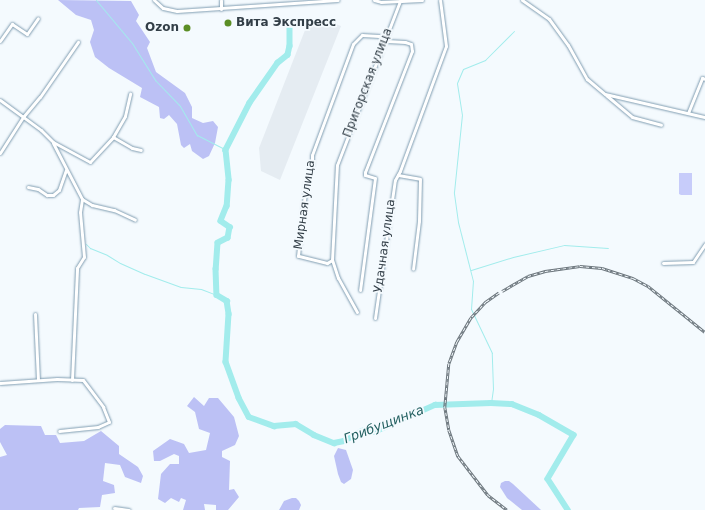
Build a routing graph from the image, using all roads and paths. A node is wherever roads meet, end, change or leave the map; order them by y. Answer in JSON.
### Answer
{"nodes":[{"id":1,"x":154,"y":0,"type":"edge"},
{"id":2,"x":221,"y":0,"type":"edge"},
{"id":3,"x":338,"y":0,"type":"edge"},
{"id":4,"x":374,"y":0,"type":"edge"},
{"id":5,"x":422,"y":0,"type":"edge"},
{"id":6,"x":440,"y":0,"type":"edge"},
{"id":7,"x":522,"y":0,"type":"edge"},
{"id":8,"x":400,"y":1,"type":"junction"},
{"id":9,"x":221,"y":8,"type":"junction"},
{"id":10,"x":38,"y":18,"type":"dead end"},
{"id":11,"x":384,"y":39,"type":"junction"},
{"id":12,"x":0,"y":41,"type":"edge"},
{"id":13,"x":78,"y":42,"type":"dead end"},
{"id":14,"x":705,"y":79,"type":"edge"},
{"id":15,"x":130,"y":94,"type":"dead end"},
{"id":16,"x":604,"y":94,"type":"junction"},
{"id":17,"x":0,"y":100,"type":"edge"},
{"id":18,"x":688,"y":113,"type":"junction"},
{"id":19,"x":23,"y":117,"type":"junction"},
{"id":20,"x":705,"y":117,"type":"edge"},
{"id":21,"x":661,"y":125,"type":"dead end"},
{"id":22,"x":113,"y":137,"type":"junction"},
{"id":23,"x":53,"y":142,"type":"junction"},
{"id":24,"x":141,"y":150,"type":"dead end"},
{"id":25,"x":0,"y":153,"type":"edge"},
{"id":26,"x":66,"y":170,"type":"junction"},
{"id":27,"x":398,"y":175,"type":"junction"},
{"id":28,"x":28,"y":187,"type":"dead end"},
{"id":29,"x":82,"y":199,"type":"junction"},
{"id":30,"x":135,"y":220,"type":"dead end"},
{"id":31,"x":705,"y":244,"type":"edge"},
{"id":32,"x":332,"y":260,"type":"junction"},
{"id":33,"x":663,"y":262,"type":"dead end"},
{"id":34,"x":413,"y":269,"type":"dead end"},
{"id":35,"x":360,"y":290,"type":"dead end"},
{"id":36,"x":357,"y":312,"type":"dead end"},
{"id":37,"x":35,"y":314,"type":"dead end"},
{"id":38,"x":375,"y":318,"type":"dead end"},
{"id":39,"x":38,"y":380,"type":"junction"},
{"id":40,"x":72,"y":380,"type":"junction"},
{"id":41,"x":0,"y":383,"type":"edge"},
{"id":42,"x":60,"y":431,"type":"dead end"},
{"id":43,"x":114,"y":508,"type":"dead end"},
{"id":44,"x":129,"y":510,"type":"edge"}],
"edges":[{"from":1,"to":9,"type":"street"},
{"from":2,"to":9,"type":"street"},
{"from":3,"to":9,"type":"street"},
{"from":4,"to":8,"type":"street"},
{"from":5,"to":8,"type":"street"},
{"from":6,"to":27,"type":"street","name":"Удачная улица"},
{"from":7,"to":16,"type":"street"},
{"from":8,"to":11,"type":"street","name":"Пригорская улица"},
{"from":10,"to":12,"type":"street"},
{"from":11,"to":32,"type":"street","name":"Пригорская улица"},
{"from":11,"to":32,"type":"street","name":"Мирная улица"},
{"from":11,"to":35,"type":"street"},
{"from":13,"to":19,"type":"street"},
{"from":14,"to":18,"type":"street"},
{"from":15,"to":22,"type":"street"},
{"from":16,"to":18,"type":"street"},
{"from":16,"to":21,"type":"street"},
{"from":17,"to":19,"type":"street"},
{"from":18,"to":20,"type":"street"},
{"from":19,"to":23,"type":"street"},
{"from":19,"to":25,"type":"street"},
{"from":22,"to":23,"type":"street"},
{"from":22,"to":24,"type":"street"},
{"from":23,"to":26,"type":"street"},
{"from":26,"to":28,"type":"street"},
{"from":26,"to":29,"type":"street"},
{"from":27,"to":34,"type":"street"},
{"from":27,"to":38,"type":"street","name":"Удачная улица"},
{"from":29,"to":30,"type":"street"},
{"from":29,"to":40,"type":"street"},
{"from":31,"to":33,"type":"street"},
{"from":32,"to":36,"type":"street"},
{"from":37,"to":39,"type":"street"},
{"from":39,"to":40,"type":"street"},
{"from":39,"to":41,"type":"street"},
{"from":40,"to":42,"type":"street"},
{"from":43,"to":44,"type":"street"}]}
